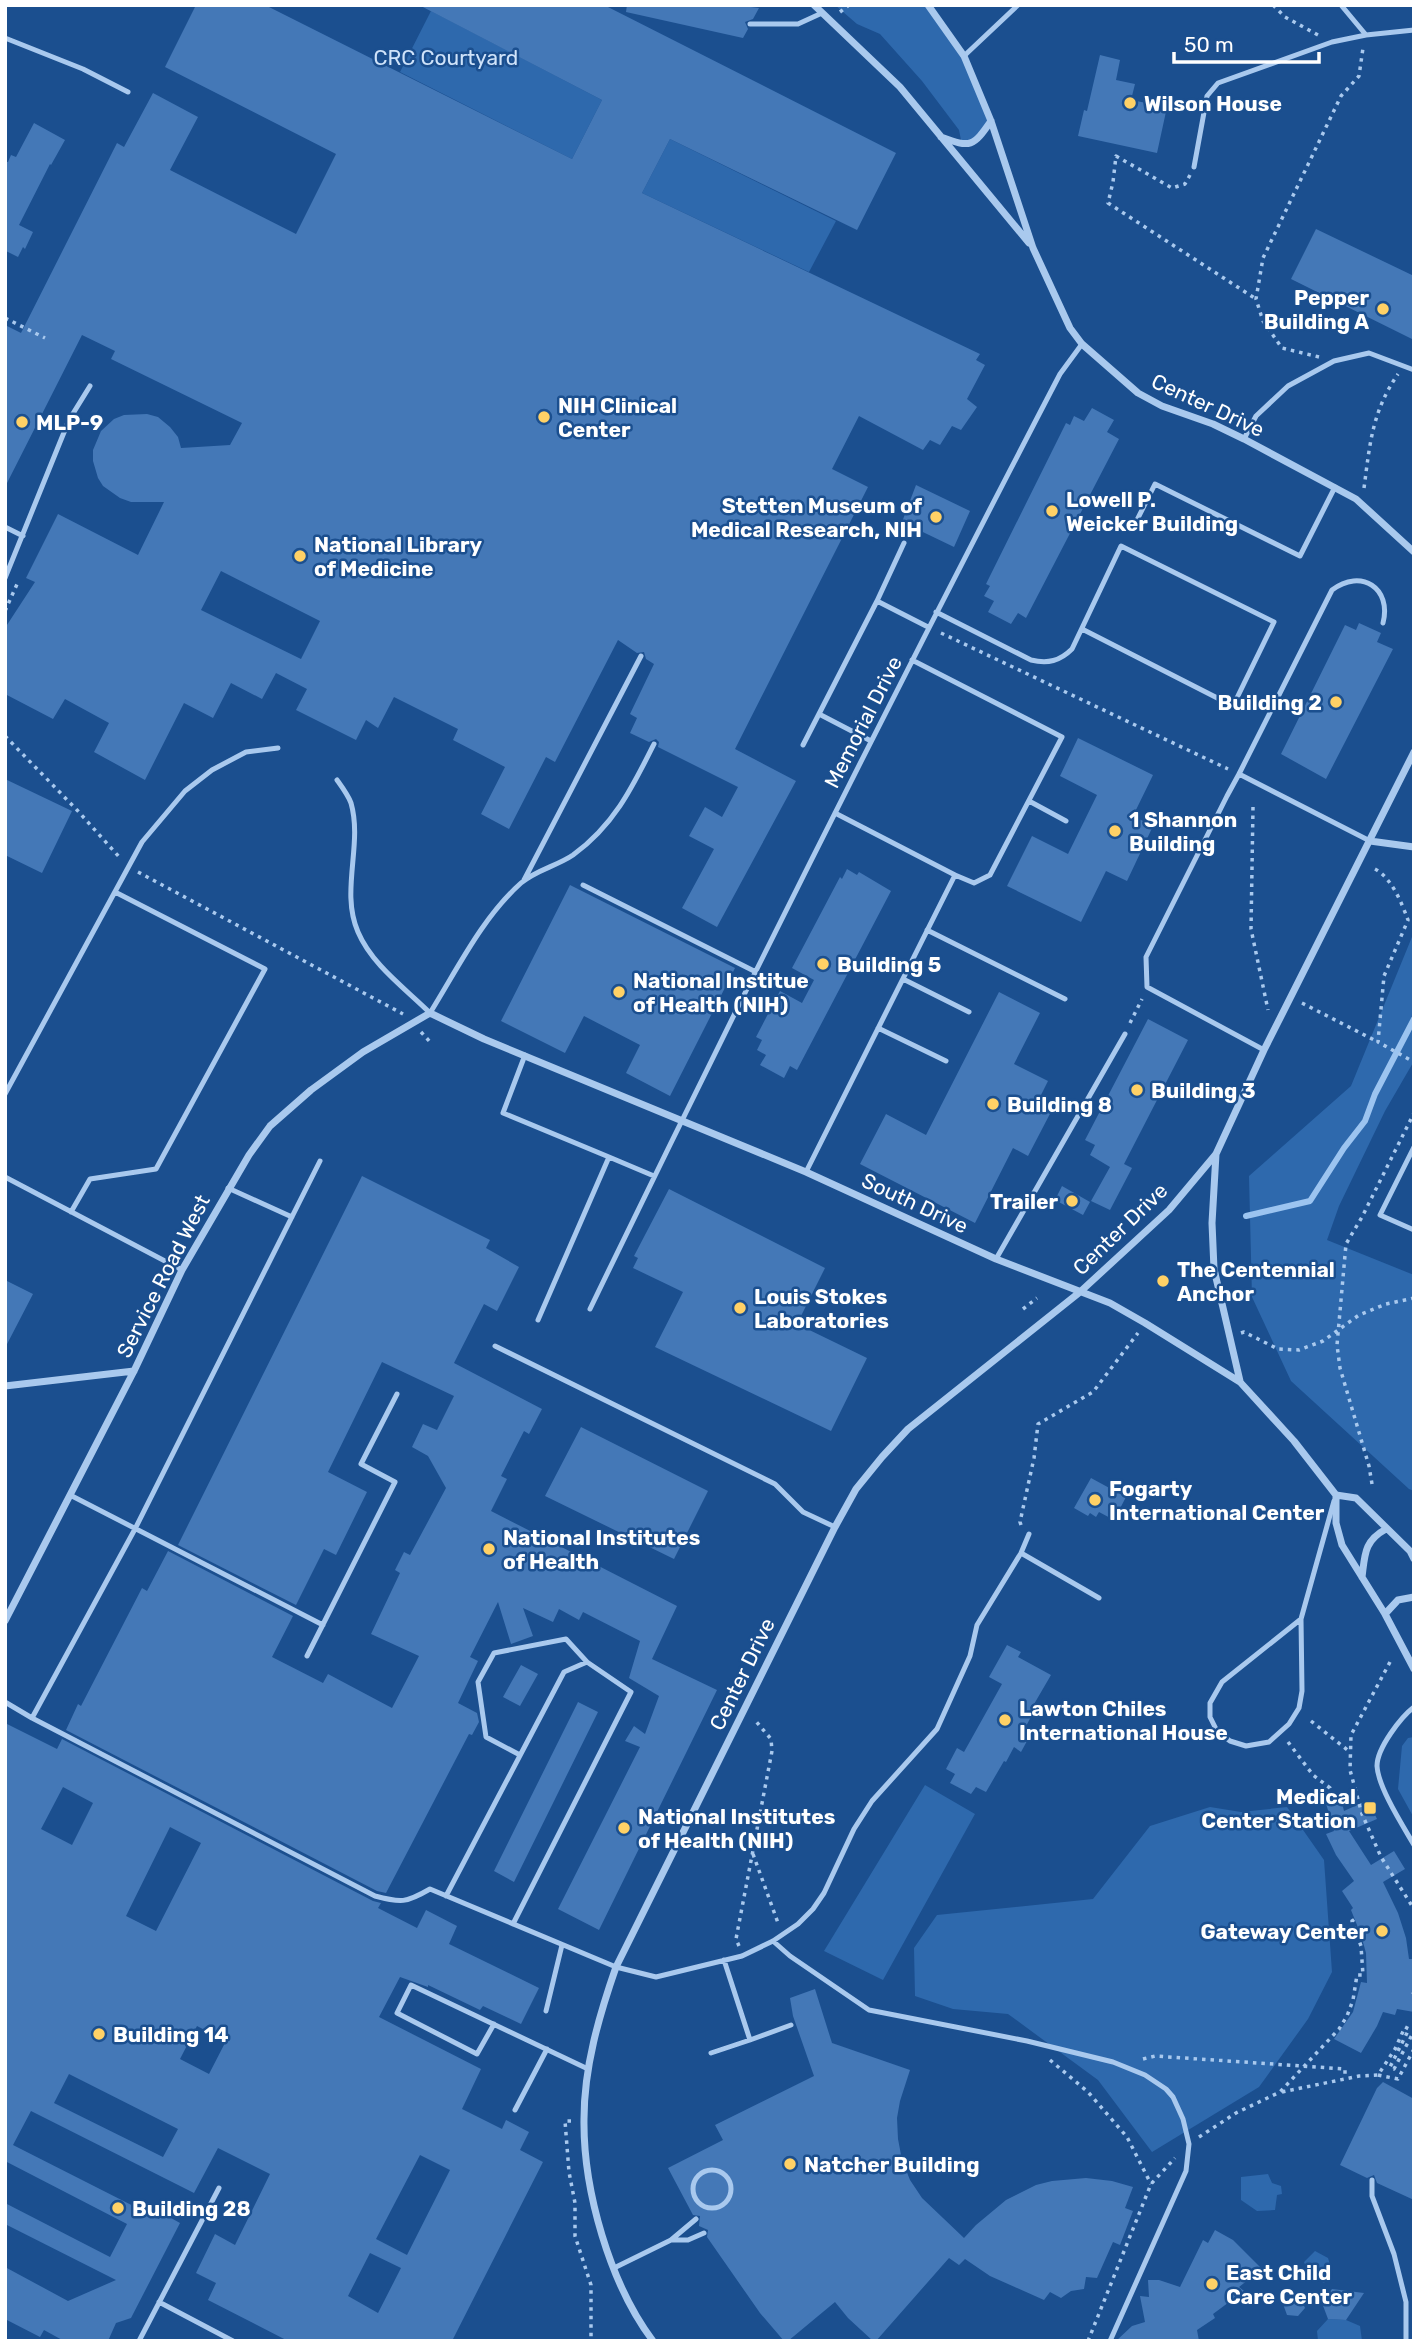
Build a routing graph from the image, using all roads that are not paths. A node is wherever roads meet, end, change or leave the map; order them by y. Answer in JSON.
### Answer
{"nodes":[{"id":1,"x":814,"y":5,"type":"edge"},
{"id":2,"x":928,"y":5,"type":"edge"},
{"id":3,"x":1018,"y":5,"type":"edge"},
{"id":4,"x":1341,"y":5,"type":"edge"},
{"id":5,"x":822,"y":13,"type":"junction"},
{"id":6,"x":750,"y":24,"type":"dead end"},
{"id":7,"x":1414,"y":30,"type":"edge"},
{"id":8,"x":1366,"y":35,"type":"junction"},
{"id":9,"x":5,"y":38,"type":"edge"},
{"id":10,"x":964,"y":56,"type":"junction"},
{"id":11,"x":128,"y":92,"type":"dead end"},
{"id":12,"x":991,"y":121,"type":"junction"},
{"id":13,"x":941,"y":136,"type":"junction"},
{"id":14,"x":1194,"y":167,"type":"road end"},
{"id":15,"x":1032,"y":248,"type":"junction"},
{"id":16,"x":1082,"y":344,"type":"junction"},
{"id":17,"x":1414,"y":370,"type":"edge"},
{"id":18,"x":90,"y":386,"type":"dead end"},
{"id":19,"x":1244,"y":439,"type":"junction"},
{"id":20,"x":1335,"y":487,"type":"junction"},
{"id":21,"x":5,"y":527,"type":"edge"},
{"id":22,"x":1132,"y":530,"type":"dead end"},
{"id":23,"x":23,"y":536,"type":"junction"},
{"id":24,"x":904,"y":543,"type":"dead end"},
{"id":25,"x":1414,"y":552,"type":"edge"},
{"id":26,"x":8,"y":564,"type":"edge"},
{"id":27,"x":5,"y":578,"type":"edge"},
{"id":28,"x":877,"y":601,"type":"junction"},
{"id":29,"x":936,"y":612,"type":"junction"},
{"id":30,"x":1383,"y":623,"type":"dead end"},
{"id":31,"x":928,"y":627,"type":"junction"},
{"id":32,"x":1082,"y":629,"type":"junction"},
{"id":33,"x":641,"y":656,"type":"dead end"},
{"id":34,"x":912,"y":660,"type":"junction"},
{"id":35,"x":819,"y":714,"type":"junction"},
{"id":36,"x":871,"y":741,"type":"junction"},
{"id":37,"x":654,"y":744,"type":"dead end"},
{"id":38,"x":803,"y":745,"type":"dead end"},
{"id":39,"x":278,"y":748,"type":"dead end"},
{"id":40,"x":1414,"y":752,"type":"edge"},
{"id":41,"x":1239,"y":774,"type":"junction"},
{"id":42,"x":337,"y":780,"type":"dead end"},
{"id":43,"x":1029,"y":801,"type":"junction"},
{"id":44,"x":835,"y":813,"type":"junction"},
{"id":45,"x":1066,"y":821,"type":"dead end"},
{"id":46,"x":1370,"y":841,"type":"junction"},
{"id":47,"x":1414,"y":847,"type":"edge"},
{"id":48,"x":955,"y":875,"type":"junction"},
{"id":49,"x":524,"y":880,"type":"junction"},
{"id":50,"x":583,"y":885,"type":"dead end"},
{"id":51,"x":115,"y":892,"type":"junction"},
{"id":52,"x":928,"y":930,"type":"junction"},
{"id":53,"x":756,"y":972,"type":"junction"},
{"id":54,"x":903,"y":979,"type":"junction"},
{"id":55,"x":1065,"y":999,"type":"dead end"},
{"id":56,"x":969,"y":1012,"type":"dead end"},
{"id":57,"x":430,"y":1013,"type":"junction"},
{"id":58,"x":878,"y":1028,"type":"junction"},
{"id":59,"x":1125,"y":1034,"type":"road end"},
{"id":60,"x":1264,"y":1050,"type":"junction"},
{"id":61,"x":525,"y":1055,"type":"junction"},
{"id":62,"x":946,"y":1061,"type":"dead end"},
{"id":63,"x":5,"y":1094,"type":"edge"},
{"id":64,"x":683,"y":1120,"type":"junction"},
{"id":65,"x":1414,"y":1147,"type":"edge"},
{"id":66,"x":1216,"y":1154,"type":"junction"},
{"id":67,"x":609,"y":1157,"type":"junction"},
{"id":68,"x":320,"y":1161,"type":"dead end"},
{"id":69,"x":806,"y":1172,"type":"junction"},
{"id":70,"x":653,"y":1176,"type":"junction"},
{"id":71,"x":5,"y":1177,"type":"edge"},
{"id":72,"x":228,"y":1188,"type":"junction"},
{"id":73,"x":71,"y":1212,"type":"junction"},
{"id":74,"x":292,"y":1217,"type":"junction"},
{"id":75,"x":1414,"y":1230,"type":"edge"},
{"id":76,"x":996,"y":1259,"type":"junction"},
{"id":77,"x":182,"y":1270,"type":"junction"},
{"id":78,"x":1080,"y":1292,"type":"junction"},
{"id":79,"x":590,"y":1309,"type":"dead end"},
{"id":80,"x":538,"y":1320,"type":"dead end"},
{"id":81,"x":495,"y":1346,"type":"dead end"},
{"id":82,"x":134,"y":1371,"type":"junction"},
{"id":83,"x":1240,"y":1382,"type":"junction"},
{"id":84,"x":5,"y":1386,"type":"edge"},
{"id":85,"x":397,"y":1394,"type":"dead end"},
{"id":86,"x":1336,"y":1495,"type":"junction"},
{"id":87,"x":70,"y":1496,"type":"junction"},
{"id":88,"x":835,"y":1527,"type":"junction"},
{"id":89,"x":135,"y":1529,"type":"junction"},
{"id":90,"x":1387,"y":1529,"type":"junction"},
{"id":91,"x":1028,"y":1534,"type":"road end"},
{"id":92,"x":1021,"y":1553,"type":"junction"},
{"id":93,"x":1414,"y":1559,"type":"edge"},
{"id":94,"x":1362,"y":1577,"type":"junction"},
{"id":95,"x":1414,"y":1597,"type":"edge"},
{"id":96,"x":1099,"y":1598,"type":"dead end"},
{"id":97,"x":1385,"y":1614,"type":"junction"},
{"id":98,"x":1301,"y":1619,"type":"junction"},
{"id":99,"x":5,"y":1621,"type":"edge"},
{"id":100,"x":323,"y":1625,"type":"junction"},
{"id":101,"x":307,"y":1656,"type":"dead end"},
{"id":102,"x":587,"y":1662,"type":"junction"},
{"id":103,"x":1414,"y":1669,"type":"edge"},
{"id":104,"x":5,"y":1702,"type":"edge"},
{"id":105,"x":1414,"y":1707,"type":"edge"},
{"id":106,"x":32,"y":1718,"type":"junction"},
{"id":107,"x":520,"y":1755,"type":"junction"},
{"id":108,"x":1414,"y":1845,"type":"edge"},
{"id":109,"x":446,"y":1896,"type":"junction"},
{"id":110,"x":513,"y":1924,"type":"junction"},
{"id":111,"x":774,"y":1941,"type":"junction"},
{"id":112,"x":562,"y":1945,"type":"junction"},
{"id":113,"x":724,"y":1960,"type":"junction"},
{"id":114,"x":616,"y":1968,"type":"junction"},
{"id":115,"x":546,"y":2011,"type":"dead end"},
{"id":116,"x":494,"y":2024,"type":"junction"},
{"id":117,"x":791,"y":2025,"type":"dead end"},
{"id":118,"x":750,"y":2040,"type":"junction"},
{"id":119,"x":547,"y":2049,"type":"junction"},
{"id":120,"x":711,"y":2053,"type":"dead end"},
{"id":121,"x":588,"y":2069,"type":"junction"},
{"id":122,"x":515,"y":2110,"type":"dead end"},
{"id":123,"x":1372,"y":2180,"type":"dead end"},
{"id":124,"x":693,"y":2184,"type":"joint"},
{"id":125,"x":219,"y":2188,"type":"dead end"},
{"id":126,"x":696,"y":2219,"type":"dead end"},
{"id":127,"x":704,"y":2233,"type":"dead end"},
{"id":128,"x":671,"y":2239,"type":"junction"},
{"id":129,"x":614,"y":2268,"type":"junction"},
{"id":130,"x":159,"y":2302,"type":"junction"},
{"id":131,"x":1406,"y":2302,"type":"junction"},
{"id":132,"x":1414,"y":2307,"type":"edge"},
{"id":133,"x":139,"y":2341,"type":"edge"},
{"id":134,"x":233,"y":2341,"type":"edge"},
{"id":135,"x":653,"y":2341,"type":"edge"},
{"id":136,"x":1110,"y":2341,"type":"edge"},
{"id":137,"x":1406,"y":2341,"type":"edge"}],
"edges":[{"from":1,"to":5,"type":"street","name":"Center Drive"},
{"from":2,"to":10,"type":"street","name":"Center Drive"},
{"from":3,"to":10,"type":"lane"},
{"from":4,"to":8,"type":"lane"},
{"from":5,"to":6,"type":"lane"},
{"from":5,"to":13,"type":"street","name":"Center Drive"},
{"from":7,"to":8,"type":"lane"},
{"from":8,"to":14,"type":"lane"},
{"from":9,"to":11,"type":"lane"},
{"from":10,"to":12,"type":"street","name":"Center Drive"},
{"from":12,"to":13,"type":"street"},
{"from":12,"to":15,"type":"street","name":"Center Drive"},
{"from":13,"to":15,"type":"street","name":"Center Drive"},
{"from":15,"to":16,"type":"street","name":"Center Drive"},
{"from":16,"to":19,"type":"street","name":"Center Drive"},
{"from":16,"to":29,"type":"lane","name":"Memorial Drive"},
{"from":17,"to":19,"type":"lane"},
{"from":18,"to":23,"type":"lane"},
{"from":19,"to":20,"type":"street","name":"Center Drive"},
{"from":20,"to":22,"type":"lane"},
{"from":20,"to":25,"type":"street","name":"Center Drive"},
{"from":21,"to":23,"type":"lane"},
{"from":23,"to":26,"type":"lane"},
{"from":24,"to":28,"type":"lane"},
{"from":26,"to":27,"type":"lane"},
{"from":28,"to":31,"type":"lane"},
{"from":28,"to":35,"type":"lane"},
{"from":29,"to":31,"type":"lane","name":"Memorial Drive"},
{"from":29,"to":32,"type":"lane"},
{"from":30,"to":41,"type":"lane"},
{"from":31,"to":34,"type":"lane","name":"Memorial Drive"},
{"from":32,"to":32,"type":"lane"},
{"from":33,"to":49,"type":"lane"},
{"from":34,"to":36,"type":"lane","name":"Memorial Drive"},
{"from":34,"to":43,"type":"lane"},
{"from":35,"to":36,"type":"lane"},
{"from":35,"to":38,"type":"lane"},
{"from":36,"to":44,"type":"lane","name":"Memorial Drive"},
{"from":37,"to":49,"type":"lane"},
{"from":39,"to":51,"type":"lane"},
{"from":40,"to":46,"type":"street","name":"Center Drive"},
{"from":41,"to":46,"type":"lane"},
{"from":41,"to":60,"type":"lane"},
{"from":42,"to":57,"type":"lane"},
{"from":43,"to":45,"type":"lane"},
{"from":43,"to":48,"type":"lane"},
{"from":44,"to":48,"type":"lane"},
{"from":44,"to":53,"type":"lane","name":"Memorial Drive"},
{"from":46,"to":47,"type":"street"},
{"from":46,"to":60,"type":"street","name":"Center Drive"},
{"from":48,"to":52,"type":"lane"},
{"from":49,"to":57,"type":"lane"},
{"from":50,"to":53,"type":"lane"},
{"from":51,"to":63,"type":"lane"},
{"from":51,"to":73,"type":"lane"},
{"from":52,"to":54,"type":"lane"},
{"from":52,"to":55,"type":"lane"},
{"from":53,"to":64,"type":"lane","name":"Memorial Drive"},
{"from":54,"to":56,"type":"lane"},
{"from":54,"to":58,"type":"lane"},
{"from":57,"to":61,"type":"street","name":"South Drive"},
{"from":57,"to":72,"type":"street","name":"Service Road West"},
{"from":58,"to":62,"type":"lane"},
{"from":58,"to":69,"type":"lane"},
{"from":59,"to":76,"type":"lane"},
{"from":60,"to":66,"type":"street","name":"Center Drive"},
{"from":61,"to":64,"type":"street","name":"South Drive"},
{"from":61,"to":67,"type":"lane"},
{"from":64,"to":69,"type":"street","name":"South Drive"},
{"from":64,"to":70,"type":"lane","name":"Memorial Drive"},
{"from":65,"to":75,"type":"lane"},
{"from":66,"to":78,"type":"street","name":"Center Drive"},
{"from":66,"to":83,"type":"street","name":"Center Drive"},
{"from":67,"to":70,"type":"lane"},
{"from":67,"to":80,"type":"lane"},
{"from":68,"to":74,"type":"lane"},
{"from":69,"to":76,"type":"street","name":"South Drive"},
{"from":70,"to":79,"type":"lane","name":"Memorial Drive"},
{"from":71,"to":73,"type":"lane"},
{"from":72,"to":74,"type":"lane"},
{"from":72,"to":77,"type":"street","name":"Service Road West"},
{"from":73,"to":77,"type":"lane"},
{"from":74,"to":89,"type":"lane"},
{"from":76,"to":78,"type":"street","name":"South Drive"},
{"from":77,"to":82,"type":"street","name":"Service Road West"},
{"from":78,"to":83,"type":"street","name":"South Drive"},
{"from":78,"to":88,"type":"street","name":"Center Drive"},
{"from":81,"to":88,"type":"lane"},
{"from":82,"to":84,"type":"street"},
{"from":82,"to":87,"type":"street","name":"Service Road West"},
{"from":83,"to":86,"type":"street","name":"South Drive"},
{"from":85,"to":100,"type":"lane"},
{"from":86,"to":90,"type":"street","name":"South Drive"},
{"from":86,"to":94,"type":"street"},
{"from":86,"to":98,"type":"lane"},
{"from":87,"to":89,"type":"lane"},
{"from":87,"to":99,"type":"street","name":"Service Road West"},
{"from":88,"to":114,"type":"street","name":"Center Drive"},
{"from":89,"to":100,"type":"lane"},
{"from":89,"to":106,"type":"lane"},
{"from":90,"to":93,"type":"street","name":"South Drive"},
{"from":90,"to":94,"type":"street"},
{"from":91,"to":92,"type":"lane"},
{"from":92,"to":96,"type":"lane"},
{"from":92,"to":111,"type":"lane"},
{"from":94,"to":97,"type":"street"},
{"from":95,"to":97,"type":"street"},
{"from":97,"to":103,"type":"street"},
{"from":98,"to":98,"type":"lane"},
{"from":100,"to":101,"type":"lane"},
{"from":102,"to":107,"type":"lane"},
{"from":102,"to":107,"type":"lane"},
{"from":102,"to":110,"type":"lane"},
{"from":104,"to":106,"type":"lane"},
{"from":105,"to":108,"type":"lane"},
{"from":106,"to":109,"type":"lane"},
{"from":107,"to":109,"type":"lane"},
{"from":109,"to":110,"type":"lane"},
{"from":110,"to":112,"type":"lane"},
{"from":111,"to":113,"type":"lane"},
{"from":111,"to":136,"type":"lane"},
{"from":112,"to":114,"type":"lane"},
{"from":112,"to":115,"type":"lane"},
{"from":113,"to":114,"type":"lane"},
{"from":113,"to":118,"type":"lane"},
{"from":114,"to":121,"type":"street","name":"Center Drive"},
{"from":116,"to":116,"type":"lane"},
{"from":116,"to":119,"type":"lane"},
{"from":117,"to":118,"type":"lane"},
{"from":118,"to":120,"type":"lane"},
{"from":119,"to":121,"type":"lane"},
{"from":119,"to":122,"type":"lane"},
{"from":121,"to":129,"type":"street","name":"Center Drive"},
{"from":123,"to":131,"type":"lane"},
{"from":124,"to":124,"type":"lane"},
{"from":125,"to":130,"type":"lane"},
{"from":126,"to":128,"type":"lane"},
{"from":127,"to":128,"type":"lane"},
{"from":128,"to":129,"type":"lane"},
{"from":129,"to":135,"type":"street","name":"Center Drive"},
{"from":130,"to":133,"type":"lane"},
{"from":130,"to":134,"type":"lane"},
{"from":131,"to":132,"type":"lane"},
{"from":131,"to":137,"type":"lane"}]}
